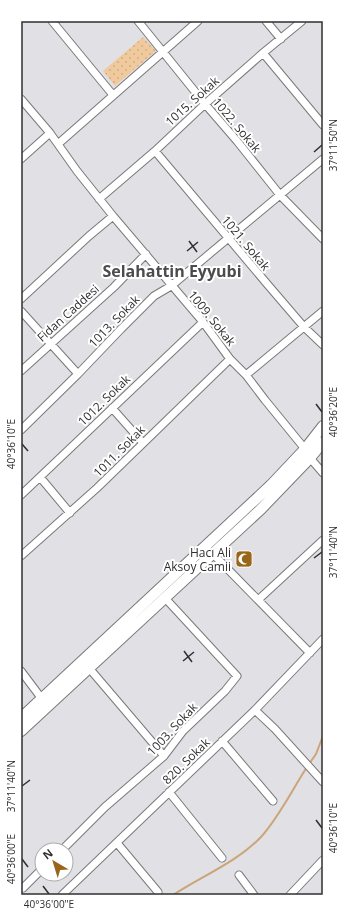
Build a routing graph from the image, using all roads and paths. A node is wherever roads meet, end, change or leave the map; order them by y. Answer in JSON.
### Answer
{"nodes":[{"id":1,"x":52,"y":21,"type":"edge"},
{"id":2,"x":138,"y":21,"type":"edge"},
{"id":3,"x":198,"y":21,"type":"edge"},
{"id":4,"x":266,"y":21,"type":"edge"},
{"id":5,"x":302,"y":21,"type":"edge"},
{"id":6,"x":281,"y":39,"type":"junction"},
{"id":7,"x":162,"y":51,"type":"junction"},
{"id":8,"x":263,"y":53,"type":"junction"},
{"id":9,"x":113,"y":95,"type":"junction"},
{"id":10,"x":21,"y":99,"type":"edge"},
{"id":11,"x":204,"y":104,"type":"junction"},
{"id":12,"x":323,"y":125,"type":"edge"},
{"id":13,"x":50,"y":133,"type":"junction"},
{"id":14,"x":58,"y":144,"type":"junction"},
{"id":15,"x":155,"y":151,"type":"junction"},
{"id":16,"x":21,"y":159,"type":"edge"},
{"id":17,"x":323,"y":159,"type":"edge"},
{"id":18,"x":280,"y":195,"type":"junction"},
{"id":19,"x":98,"y":199,"type":"junction"},
{"id":20,"x":113,"y":216,"type":"junction"},
{"id":21,"x":228,"y":239,"type":"junction"},
{"id":22,"x":323,"y":239,"type":"edge"},
{"id":23,"x":146,"y":254,"type":"junction"},
{"id":24,"x":172,"y":286,"type":"junction"},
{"id":25,"x":21,"y":299,"type":"edge"},
{"id":26,"x":21,"y":311,"type":"edge"},
{"id":27,"x":323,"y":311,"type":"edge"},
{"id":28,"x":203,"y":322,"type":"junction"},
{"id":29,"x":304,"y":327,"type":"junction"},
{"id":30,"x":51,"y":344,"type":"junction"},
{"id":31,"x":323,"y":346,"type":"edge"},
{"id":32,"x":230,"y":359,"type":"junction"},
{"id":33,"x":21,"y":371,"type":"edge"},
{"id":34,"x":78,"y":374,"type":"junction"},
{"id":35,"x":246,"y":375,"type":"junction"},
{"id":36,"x":112,"y":408,"type":"junction"},
{"id":37,"x":323,"y":426,"type":"edge"},
{"id":38,"x":21,"y":430,"type":"edge"},
{"id":39,"x":323,"y":442,"type":"edge"},
{"id":40,"x":143,"y":443,"type":"junction"},
{"id":41,"x":308,"y":454,"type":"junction"},
{"id":42,"x":323,"y":473,"type":"edge"},
{"id":43,"x":40,"y":477,"type":"junction"},
{"id":44,"x":21,"y":495,"type":"edge"},
{"id":45,"x":70,"y":513,"type":"junction"},
{"id":46,"x":323,"y":540,"type":"edge"},
{"id":47,"x":213,"y":554,"type":"junction"},
{"id":48,"x":21,"y":556,"type":"edge"},
{"id":49,"x":165,"y":598,"type":"junction"},
{"id":50,"x":258,"y":600,"type":"junction"},
{"id":51,"x":323,"y":639,"type":"edge"},
{"id":52,"x":310,"y":653,"type":"junction"},
{"id":53,"x":89,"y":668,"type":"junction"},
{"id":54,"x":21,"y":671,"type":"edge"},
{"id":55,"x":42,"y":699,"type":"junction"},
{"id":56,"x":255,"y":710,"type":"junction"},
{"id":57,"x":21,"y":718,"type":"edge"},
{"id":58,"x":21,"y":731,"type":"edge"},
{"id":59,"x":222,"y":741,"type":"junction"},
{"id":60,"x":164,"y":756,"type":"junction"},
{"id":61,"x":323,"y":782,"type":"edge"},
{"id":62,"x":169,"y":792,"type":"junction"},
{"id":63,"x":273,"y":801,"type":"dead end"},
{"id":64,"x":70,"y":842,"type":"edge"},
{"id":65,"x":117,"y":842,"type":"junction"},
{"id":66,"x":222,"y":858,"type":"dead end"},
{"id":67,"x":322,"y":862,"type":"edge"},
{"id":68,"x":239,"y":875,"type":"dead end"},
{"id":69,"x":34,"y":877,"type":"edge"},
{"id":70,"x":23,"y":889,"type":"edge"},
{"id":71,"x":158,"y":892,"type":"dead end"},
{"id":72,"x":62,"y":895,"type":"edge"},
{"id":73,"x":254,"y":895,"type":"edge"},
{"id":74,"x":290,"y":895,"type":"edge"}],
"edges":[{"from":1,"to":9,"type":"street"},
{"from":2,"to":7,"type":"street","name":"1022. Sokak"},
{"from":3,"to":7,"type":"street"},
{"from":4,"to":6,"type":"street"},
{"from":5,"to":6,"type":"street","name":"1015. Sokak"},
{"from":6,"to":8,"type":"street","name":"1015. Sokak"},
{"from":7,"to":9,"type":"street"},
{"from":7,"to":11,"type":"street","name":"1022. Sokak"},
{"from":8,"to":11,"type":"street","name":"1015. Sokak"},
{"from":8,"to":12,"type":"street"},
{"from":9,"to":14,"type":"street"},
{"from":10,"to":13,"type":"street","name":"1009. Sokak"},
{"from":11,"to":15,"type":"street","name":"1015. Sokak"},
{"from":11,"to":18,"type":"street","name":"1022. Sokak"},
{"from":13,"to":14,"type":"street","name":"1009. Sokak"},
{"from":13,"to":16,"type":"street"},
{"from":14,"to":19,"type":"street","name":"1009. Sokak"},
{"from":15,"to":19,"type":"street","name":"1015. Sokak"},
{"from":15,"to":21,"type":"street","name":"1021. Sokak"},
{"from":17,"to":18,"type":"street","name":"1013. Sokak"},
{"from":18,"to":21,"type":"street","name":"1013. Sokak"},
{"from":18,"to":22,"type":"street","name":"1022. Sokak"},
{"from":19,"to":20,"type":"street","name":"1009. Sokak"},
{"from":20,"to":23,"type":"street","name":"1009. Sokak"},
{"from":20,"to":25,"type":"street"},
{"from":21,"to":24,"type":"street","name":"1013. Sokak"},
{"from":21,"to":29,"type":"street","name":"1021. Sokak"},
{"from":23,"to":24,"type":"street","name":"1009. Sokak"},
{"from":23,"to":30,"type":"street","name":"Fidan Caddesi"},
{"from":24,"to":28,"type":"street","name":"1009. Sokak"},
{"from":24,"to":34,"type":"street","name":"1013. Sokak"},
{"from":26,"to":30,"type":"street"},
{"from":27,"to":29,"type":"street"},
{"from":28,"to":32,"type":"street","name":"1009. Sokak"},
{"from":28,"to":36,"type":"street","name":"1012. Sokak"},
{"from":29,"to":31,"type":"street","name":"1021. Sokak"},
{"from":29,"to":35,"type":"street"},
{"from":30,"to":33,"type":"street","name":"Fidan Caddesi"},
{"from":30,"to":34,"type":"street"},
{"from":32,"to":35,"type":"street","name":"1009. Sokak"},
{"from":32,"to":40,"type":"street","name":"1011. Sokak"},
{"from":34,"to":38,"type":"street","name":"1013. Sokak"},
{"from":35,"to":41,"type":"street","name":"1009. Sokak"},
{"from":36,"to":40,"type":"street"},
{"from":36,"to":43,"type":"street","name":"1012. Sokak"},
{"from":37,"to":41,"type":"street"},
{"from":39,"to":41,"type":"street"},
{"from":40,"to":45,"type":"street","name":"1011. Sokak"},
{"from":41,"to":42,"type":"street","name":"1009. Sokak"},
{"from":41,"to":47,"type":"street"},
{"from":41,"to":55,"type":"street"},
{"from":43,"to":44,"type":"street","name":"1012. Sokak"},
{"from":43,"to":45,"type":"street"},
{"from":45,"to":48,"type":"street","name":"1011. Sokak"},
{"from":46,"to":50,"type":"street"},
{"from":47,"to":49,"type":"street"},
{"from":47,"to":50,"type":"street"},
{"from":49,"to":53,"type":"street"},
{"from":49,"to":60,"type":"street","name":"1003. Sokak"},
{"from":50,"to":52,"type":"street"},
{"from":51,"to":52,"type":"street","name":"820. Sokak"},
{"from":52,"to":56,"type":"street","name":"820. Sokak"},
{"from":53,"to":58,"type":"street"},
{"from":53,"to":60,"type":"street"},
{"from":54,"to":55,"type":"street"},
{"from":55,"to":57,"type":"street"},
{"from":56,"to":59,"type":"street","name":"820. Sokak"},
{"from":56,"to":61,"type":"street"},
{"from":59,"to":62,"type":"street","name":"820. Sokak"},
{"from":59,"to":63,"type":"street"},
{"from":60,"to":64,"type":"street","name":"1003. Sokak"},
{"from":62,"to":65,"type":"street","name":"820. Sokak"},
{"from":62,"to":66,"type":"street"},
{"from":65,"to":71,"type":"street"},
{"from":65,"to":72,"type":"street","name":"820. Sokak"},
{"from":67,"to":74,"type":"street"},
{"from":68,"to":73,"type":"street"},
{"from":69,"to":70,"type":"street"}]}
